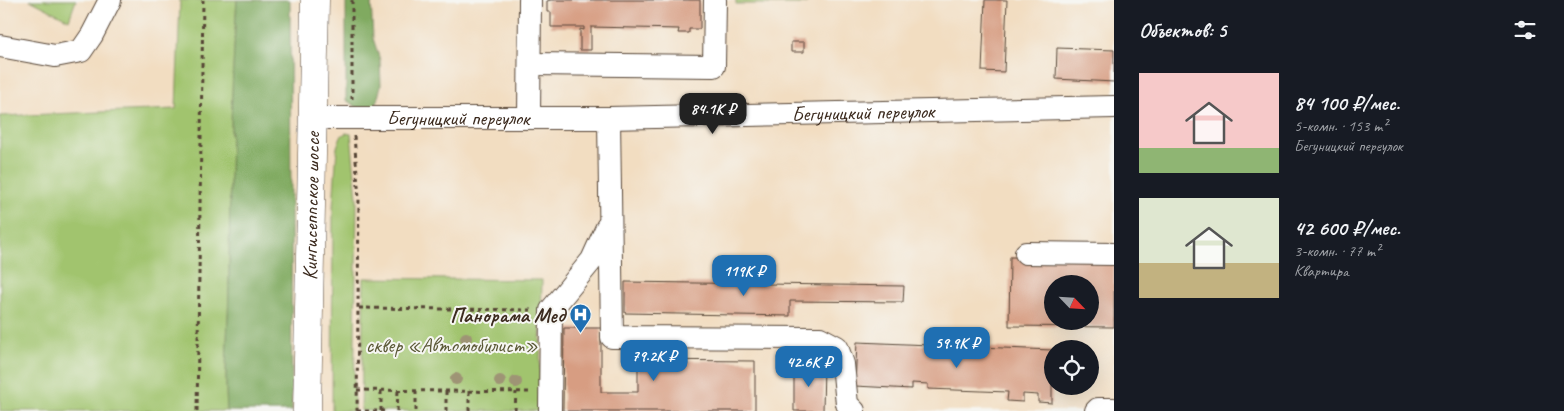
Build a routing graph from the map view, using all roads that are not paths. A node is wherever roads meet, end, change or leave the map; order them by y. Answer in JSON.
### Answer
{"nodes":[{"id":1,"x":110,"y":0,"type":"edge"},
{"id":2,"x":315,"y":0,"type":"edge"},
{"id":3,"x":530,"y":0,"type":"edge"},
{"id":4,"x":715,"y":0,"type":"edge"},
{"id":5,"x":0,"y":46,"type":"edge"},
{"id":6,"x":530,"y":64,"type":"junction"},
{"id":7,"x":1114,"y":107,"type":"edge"},
{"id":8,"x":312,"y":118,"type":"junction"},
{"id":9,"x":529,"y":118,"type":"junction"},
{"id":10,"x":609,"y":118,"type":"junction"},
{"id":11,"x":610,"y":215,"type":"junction"},
{"id":12,"x":1026,"y":253,"type":"dead end"},
{"id":13,"x":1114,"y":254,"type":"edge"},
{"id":14,"x":550,"y":402,"type":"edge"},
{"id":15,"x":1114,"y":409,"type":"edge"},
{"id":16,"x":307,"y":411,"type":"edge"},
{"id":17,"x":854,"y":411,"type":"edge"},
{"id":18,"x":1096,"y":411,"type":"edge"}],
"edges":[{"from":1,"to":5,"type":"street"},
{"from":2,"to":8,"type":"main road","name":"Кингисеппское шоссе"},
{"from":3,"to":6,"type":"street"},
{"from":4,"to":6,"type":"street"},
{"from":6,"to":9,"type":"street"},
{"from":7,"to":10,"type":"street","name":"Бегуницкий переулок"},
{"from":8,"to":9,"type":"street","name":"Бегуницкий переулок"},
{"from":8,"to":16,"type":"main road","name":"Кингисеппское шоссе"},
{"from":9,"to":10,"type":"street","name":"Бегуницкий переулок"},
{"from":10,"to":11,"type":"street"},
{"from":11,"to":14,"type":"street"},
{"from":11,"to":17,"type":"street"},
{"from":12,"to":13,"type":"street"},
{"from":15,"to":18,"type":"street"}]}
